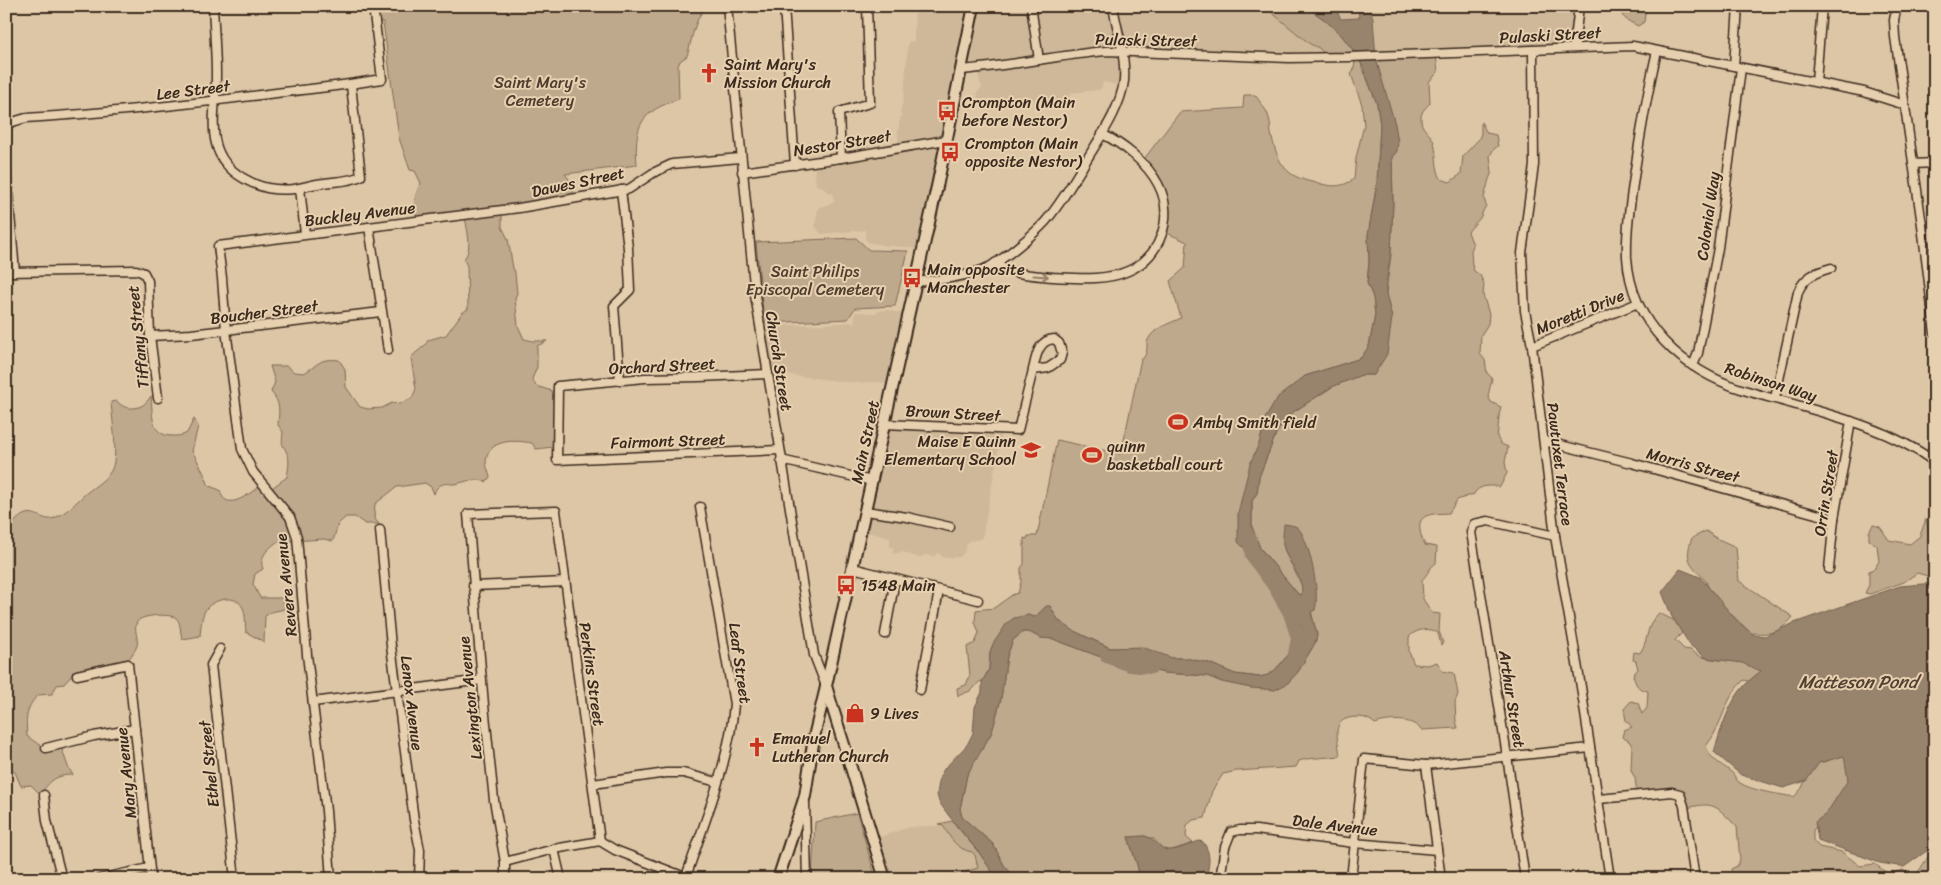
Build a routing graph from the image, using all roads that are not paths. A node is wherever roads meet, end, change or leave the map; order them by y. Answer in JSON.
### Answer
{"nodes":[{"id":1,"x":213,"y":6,"type":"edge"},
{"id":2,"x":373,"y":6,"type":"edge"},
{"id":3,"x":727,"y":6,"type":"edge"},
{"id":4,"x":784,"y":6,"type":"edge"},
{"id":5,"x":867,"y":6,"type":"edge"},
{"id":6,"x":974,"y":6,"type":"edge"},
{"id":7,"x":1031,"y":6,"type":"edge"},
{"id":8,"x":1113,"y":6,"type":"edge"},
{"id":9,"x":1579,"y":6,"type":"edge"},
{"id":10,"x":1738,"y":6,"type":"edge"},
{"id":11,"x":1822,"y":6,"type":"edge"},
{"id":12,"x":1897,"y":6,"type":"edge"},
{"id":13,"x":1574,"y":48,"type":"junction"},
{"id":14,"x":1533,"y":50,"type":"junction"},
{"id":15,"x":1657,"y":50,"type":"junction"},
{"id":16,"x":1122,"y":51,"type":"junction"},
{"id":17,"x":1039,"y":60,"type":"junction"},
{"id":18,"x":1737,"y":67,"type":"junction"},
{"id":19,"x":961,"y":70,"type":"junction"},
{"id":20,"x":1816,"y":82,"type":"junction"},
{"id":21,"x":352,"y":84,"type":"junction"},
{"id":22,"x":214,"y":102,"type":"junction"},
{"id":23,"x":1905,"y":105,"type":"junction"},
{"id":24,"x":6,"y":124,"type":"edge"},
{"id":25,"x":1102,"y":134,"type":"junction"},
{"id":26,"x":946,"y":140,"type":"junction"},
{"id":27,"x":740,"y":158,"type":"junction"},
{"id":28,"x":841,"y":158,"type":"junction"},
{"id":29,"x":1935,"y":163,"type":"edge"},
{"id":30,"x":795,"y":164,"type":"junction"},
{"id":31,"x":1913,"y":164,"type":"junction"},
{"id":32,"x":6,"y":168,"type":"edge"},
{"id":33,"x":742,"y":172,"type":"junction"},
{"id":34,"x":300,"y":188,"type":"junction"},
{"id":35,"x":621,"y":190,"type":"junction"},
{"id":36,"x":507,"y":210,"type":"joint"},
{"id":37,"x":369,"y":227,"type":"junction"},
{"id":38,"x":305,"y":234,"type":"junction"},
{"id":39,"x":218,"y":246,"type":"joint"},
{"id":40,"x":995,"y":263,"type":"junction"},
{"id":41,"x":1831,"y":268,"type":"dead end"},
{"id":42,"x":6,"y":272,"type":"edge"},
{"id":43,"x":15,"y":272,"type":"junction"},
{"id":44,"x":914,"y":282,"type":"junction"},
{"id":45,"x":1638,"y":304,"type":"junction"},
{"id":46,"x":381,"y":312,"type":"junction"},
{"id":47,"x":226,"y":330,"type":"junction"},
{"id":48,"x":1935,"y":333,"type":"edge"},
{"id":49,"x":150,"y":336,"type":"junction"},
{"id":50,"x":1532,"y":346,"type":"junction"},
{"id":51,"x":388,"y":350,"type":"dead end"},
{"id":52,"x":1693,"y":366,"type":"junction"},
{"id":53,"x":1033,"y":370,"type":"junction"},
{"id":54,"x":768,"y":374,"type":"junction"},
{"id":55,"x":620,"y":381,"type":"junction"},
{"id":56,"x":158,"y":398,"type":"dead end"},
{"id":57,"x":1776,"y":398,"type":"junction"},
{"id":58,"x":1851,"y":421,"type":"junction"},
{"id":59,"x":884,"y":424,"type":"junction"},
{"id":60,"x":1544,"y":441,"type":"junction"},
{"id":61,"x":1935,"y":443,"type":"edge"},
{"id":62,"x":780,"y":450,"type":"junction"},
{"id":63,"x":557,"y":460,"type":"joint"},
{"id":64,"x":781,"y":460,"type":"junction"},
{"id":65,"x":1932,"y":460,"type":"edge"},
{"id":66,"x":872,"y":481,"type":"junction"},
{"id":67,"x":700,"y":507,"type":"dead end"},
{"id":68,"x":556,"y":511,"type":"joint"},
{"id":69,"x":865,"y":511,"type":"junction"},
{"id":70,"x":1834,"y":519,"type":"junction"},
{"id":71,"x":950,"y":527,"type":"dead end"},
{"id":72,"x":380,"y":530,"type":"dead end"},
{"id":73,"x":1555,"y":536,"type":"junction"},
{"id":74,"x":852,"y":568,"type":"junction"},
{"id":75,"x":1829,"y":569,"type":"dead end"},
{"id":76,"x":895,"y":580,"type":"junction"},
{"id":77,"x":565,"y":582,"type":"junction"},
{"id":78,"x":473,"y":586,"type":"junction"},
{"id":79,"x":939,"y":591,"type":"junction"},
{"id":80,"x":978,"y":600,"type":"dead end"},
{"id":81,"x":885,"y":634,"type":"dead end"},
{"id":82,"x":220,"y":649,"type":"dead end"},
{"id":83,"x":78,"y":675,"type":"dead end"},
{"id":84,"x":482,"y":680,"type":"junction"},
{"id":85,"x":826,"y":686,"type":"junction"},
{"id":86,"x":398,"y":690,"type":"junction"},
{"id":87,"x":920,"y":690,"type":"dead end"},
{"id":88,"x":313,"y":702,"type":"junction"},
{"id":89,"x":136,"y":730,"type":"junction"},
{"id":90,"x":46,"y":748,"type":"dead end"},
{"id":91,"x":1590,"y":748,"type":"junction"},
{"id":92,"x":1507,"y":756,"type":"junction"},
{"id":93,"x":1426,"y":765,"type":"junction"},
{"id":94,"x":717,"y":782,"type":"junction"},
{"id":95,"x":593,"y":784,"type":"junction"},
{"id":96,"x":44,"y":796,"type":"dead end"},
{"id":97,"x":805,"y":796,"type":"junction"},
{"id":98,"x":1599,"y":799,"type":"junction"},
{"id":99,"x":600,"y":842,"type":"junction"},
{"id":100,"x":1354,"y":843,"type":"junction"},
{"id":101,"x":554,"y":849,"type":"junction"},
{"id":102,"x":1437,"y":850,"type":"junction"},
{"id":103,"x":505,"y":862,"type":"junction"},
{"id":104,"x":149,"y":868,"type":"junction"},
{"id":105,"x":688,"y":878,"type":"edge"},
{"id":106,"x":62,"y":879,"type":"edge"},
{"id":107,"x":99,"y":879,"type":"edge"},
{"id":108,"x":151,"y":879,"type":"edge"},
{"id":109,"x":235,"y":879,"type":"edge"},
{"id":110,"x":331,"y":879,"type":"edge"},
{"id":111,"x":419,"y":879,"type":"edge"},
{"id":112,"x":505,"y":879,"type":"edge"},
{"id":113,"x":560,"y":879,"type":"edge"},
{"id":114,"x":778,"y":879,"type":"edge"},
{"id":115,"x":807,"y":879,"type":"edge"},
{"id":116,"x":885,"y":879,"type":"edge"},
{"id":117,"x":1220,"y":879,"type":"edge"},
{"id":118,"x":1351,"y":879,"type":"edge"},
{"id":119,"x":1441,"y":879,"type":"edge"},
{"id":120,"x":1525,"y":879,"type":"edge"},
{"id":121,"x":1610,"y":879,"type":"edge"},
{"id":122,"x":1695,"y":879,"type":"edge"}],
"edges":[{"from":1,"to":22,"type":"street"},
{"from":2,"to":21,"type":"street","name":"Lee Street"},
{"from":3,"to":27,"type":"street","name":"Church Street"},
{"from":4,"to":30,"type":"street"},
{"from":5,"to":28,"type":"street"},
{"from":6,"to":19,"type":"main road","name":"Main Street"},
{"from":7,"to":17,"type":"street"},
{"from":8,"to":16,"type":"street"},
{"from":9,"to":13,"type":"street"},
{"from":10,"to":18,"type":"street","name":"Colonial Way"},
{"from":11,"to":20,"type":"street"},
{"from":12,"to":23,"type":"street"},
{"from":13,"to":14,"type":"street","name":"Pulaski Street"},
{"from":13,"to":15,"type":"street","name":"Pulaski Street"},
{"from":14,"to":16,"type":"street","name":"Pulaski Street"},
{"from":14,"to":50,"type":"street","name":"Pawtuxet Terrace"},
{"from":15,"to":18,"type":"street","name":"Pulaski Street"},
{"from":15,"to":45,"type":"street","name":"Robinson Way"},
{"from":16,"to":17,"type":"street","name":"Pulaski Street"},
{"from":16,"to":25,"type":"street"},
{"from":17,"to":19,"type":"street","name":"Pulaski Street"},
{"from":18,"to":20,"type":"street","name":"Pulaski Street"},
{"from":18,"to":52,"type":"street","name":"Colonial Way"},
{"from":19,"to":26,"type":"main road","name":"Main Street"},
{"from":20,"to":23,"type":"street","name":"Pulaski Street"},
{"from":21,"to":22,"type":"street","name":"Lee Street"},
{"from":21,"to":34,"type":"street"},
{"from":22,"to":24,"type":"street","name":"Lee Street"},
{"from":22,"to":34,"type":"street"},
{"from":23,"to":31,"type":"street"},
{"from":25,"to":40,"type":"street"},
{"from":40,"to":25,"type":"street","one_way":true},
{"from":26,"to":28,"type":"street","name":"Nestor Street"},
{"from":26,"to":44,"type":"main road","name":"Main Street"},
{"from":27,"to":33,"type":"street","name":"Church Street"},
{"from":27,"to":35,"type":"street","name":"Dawes Street"},
{"from":28,"to":30,"type":"street","name":"Nestor Street"},
{"from":29,"to":31,"type":"street"},
{"from":30,"to":33,"type":"street","name":"Nestor Street"},
{"from":31,"to":48,"type":"street"},
{"from":32,"to":43,"type":"street"},
{"from":33,"to":54,"type":"street","name":"Church Street"},
{"from":34,"to":38,"type":"street"},
{"from":35,"to":36,"type":"street","name":"Dawes Street"},
{"from":35,"to":55,"type":"street"},
{"from":36,"to":37,"type":"street","name":"Buckley Avenue"},
{"from":37,"to":38,"type":"street","name":"Buckley Avenue"},
{"from":37,"to":46,"type":"street"},
{"from":38,"to":39,"type":"street","name":"Buckley Avenue"},
{"from":39,"to":47,"type":"street","name":"Revere Avenue"},
{"from":40,"to":44,"type":"street"},
{"from":41,"to":57,"type":"street"},
{"from":42,"to":43,"type":"street"},
{"from":43,"to":49,"type":"street","name":"Tiffany Street"},
{"from":44,"to":59,"type":"main road","name":"Main Street"},
{"from":45,"to":50,"type":"street","name":"Moretti Drive"},
{"from":45,"to":52,"type":"street","name":"Robinson Way"},
{"from":46,"to":47,"type":"street","name":"Boucher Street"},
{"from":46,"to":51,"type":"street"},
{"from":47,"to":49,"type":"street","name":"Boucher Street"},
{"from":47,"to":88,"type":"street","name":"Revere Avenue"},
{"from":49,"to":56,"type":"street","name":"Tiffany Street"},
{"from":50,"to":60,"type":"street","name":"Pawtuxet Terrace"},
{"from":52,"to":57,"type":"street","name":"Robinson Way"},
{"from":53,"to":53,"type":"street","name":"Brown Street"},
{"from":53,"to":59,"type":"street","name":"Brown Street"},
{"from":54,"to":55,"type":"street","name":"Orchard Street"},
{"from":54,"to":62,"type":"street","name":"Church Street"},
{"from":55,"to":63,"type":"street","name":"Orchard Street"},
{"from":57,"to":58,"type":"street","name":"Robinson Way"},
{"from":58,"to":65,"type":"street","name":"Robinson Way"},
{"from":58,"to":70,"type":"street","name":"Orrin Street"},
{"from":59,"to":66,"type":"main road","name":"Main Street"},
{"from":60,"to":70,"type":"street","name":"Morris Street"},
{"from":60,"to":73,"type":"street","name":"Pawtuxet Terrace"},
{"from":61,"to":65,"type":"street"},
{"from":62,"to":63,"type":"street","name":"Fairmont Street"},
{"from":62,"to":64,"type":"street","name":"Church Street"},
{"from":64,"to":66,"type":"street"},
{"from":64,"to":85,"type":"street","name":"Church Street"},
{"from":66,"to":69,"type":"main road","name":"Main Street"},
{"from":67,"to":94,"type":"street","name":"Leaf Street"},
{"from":68,"to":77,"type":"street","name":"Perkins Street"},
{"from":68,"to":78,"type":"street","name":"Lexington Avenue"},
{"from":69,"to":71,"type":"street"},
{"from":69,"to":74,"type":"main road","name":"Main Street"},
{"from":70,"to":75,"type":"street","name":"Orrin Street"},
{"from":72,"to":86,"type":"street","name":"Lenox Avenue"},
{"from":73,"to":91,"type":"street","name":"Pawtuxet Terrace"},
{"from":73,"to":92,"type":"street","name":"Arthur Street"},
{"from":74,"to":76,"type":"street"},
{"from":74,"to":85,"type":"main road","name":"Main Street"},
{"from":76,"to":79,"type":"street"},
{"from":76,"to":81,"type":"street"},
{"from":77,"to":78,"type":"street"},
{"from":77,"to":95,"type":"street","name":"Perkins Street"},
{"from":78,"to":84,"type":"street","name":"Lexington Avenue"},
{"from":79,"to":80,"type":"street"},
{"from":79,"to":87,"type":"street"},
{"from":82,"to":109,"type":"street","name":"Ethel Street"},
{"from":83,"to":89,"type":"street","name":"Mary Avenue"},
{"from":84,"to":86,"type":"street"},
{"from":84,"to":103,"type":"street","name":"Lexington Avenue"},
{"from":85,"to":97,"type":"main road"},
{"from":85,"to":116,"type":"main road","name":"Main Street"},
{"from":86,"to":88,"type":"street"},
{"from":86,"to":111,"type":"street","name":"Lenox Avenue"},
{"from":88,"to":110,"type":"street","name":"Revere Avenue"},
{"from":89,"to":90,"type":"street"},
{"from":89,"to":104,"type":"street","name":"Mary Avenue"},
{"from":91,"to":92,"type":"street"},
{"from":91,"to":98,"type":"street","name":"Pawtuxet Terrace"},
{"from":92,"to":93,"type":"street"},
{"from":92,"to":120,"type":"street","name":"Arthur Street"},
{"from":93,"to":100,"type":"street"},
{"from":93,"to":102,"type":"street"},
{"from":94,"to":95,"type":"street"},
{"from":94,"to":105,"type":"street","name":"Leaf Street"},
{"from":95,"to":99,"type":"street","name":"Perkins Street"},
{"from":96,"to":106,"type":"street"},
{"from":97,"to":114,"type":"main road"},
{"from":97,"to":115,"type":"street"},
{"from":98,"to":121,"type":"street","name":"Pawtuxet Terrace"},
{"from":98,"to":122,"type":"street"},
{"from":99,"to":101,"type":"street"},
{"from":99,"to":105,"type":"street"},
{"from":100,"to":102,"type":"street","name":"Dale Avenue"},
{"from":100,"to":117,"type":"street","name":"Dale Avenue"},
{"from":100,"to":118,"type":"street"},
{"from":101,"to":103,"type":"street"},
{"from":101,"to":113,"type":"street"},
{"from":102,"to":119,"type":"street"},
{"from":103,"to":112,"type":"street","name":"Lexington Avenue"},
{"from":104,"to":107,"type":"street"},
{"from":104,"to":108,"type":"street","name":"Mary Avenue"}]}
